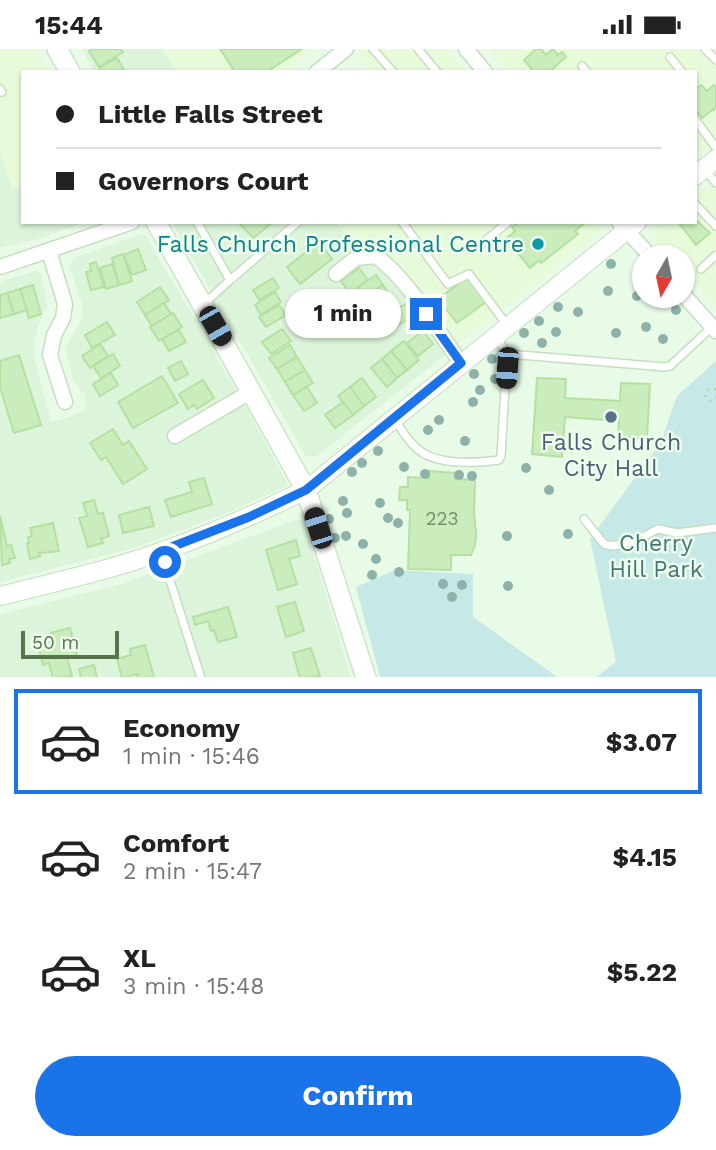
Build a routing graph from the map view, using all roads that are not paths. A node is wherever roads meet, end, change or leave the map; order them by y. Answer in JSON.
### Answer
{"nodes":[{"id":1,"x":57,"y":49,"type":"edge"},
{"id":2,"x":345,"y":49,"type":"edge"},
{"id":3,"x":373,"y":49,"type":"edge"},
{"id":4,"x":418,"y":49,"type":"edge"},
{"id":5,"x":466,"y":49,"type":"edge"},
{"id":6,"x":705,"y":49,"type":"edge"},
{"id":7,"x":670,"y":57,"type":"dead end"},
{"id":8,"x":716,"y":60,"type":"edge"},
{"id":9,"x":69,"y":70,"type":"edge"},
{"id":10,"x":319,"y":70,"type":"edge"},
{"id":11,"x":391,"y":70,"type":"edge"},
{"id":12,"x":435,"y":70,"type":"edge"},
{"id":13,"x":483,"y":70,"type":"edge"},
{"id":14,"x":680,"y":70,"type":"edge"},
{"id":15,"x":697,"y":122,"type":"edge"},
{"id":16,"x":716,"y":148,"type":"edge"},
{"id":17,"x":705,"y":168,"type":"edge"},
{"id":18,"x":716,"y":183,"type":"edge"},
{"id":19,"x":697,"y":206,"type":"edge"},
{"id":20,"x":126,"y":224,"type":"edge"},
{"id":21,"x":157,"y":224,"type":"edge"},
{"id":22,"x":198,"y":224,"type":"edge"},
{"id":23,"x":297,"y":224,"type":"edge"},
{"id":24,"x":403,"y":224,"type":"edge"},
{"id":25,"x":506,"y":224,"type":"edge"},
{"id":26,"x":628,"y":225,"type":"edge"},
{"id":27,"x":716,"y":226,"type":"edge"},
{"id":28,"x":642,"y":245,"type":"edge"},
{"id":29,"x":478,"y":247,"type":"dead end"},
{"id":30,"x":49,"y":251,"type":"junction"},
{"id":31,"x":716,"y":255,"type":"edge"},
{"id":32,"x":0,"y":267,"type":"edge"},
{"id":33,"x":701,"y":269,"type":"dead end"},
{"id":34,"x":336,"y":274,"type":"dead end"},
{"id":35,"x":230,"y":280,"type":"junction"},
{"id":36,"x":203,"y":305,"type":"junction"},
{"id":37,"x":695,"y":308,"type":"edge"},
{"id":38,"x":714,"y":329,"type":"edge"},
{"id":39,"x":502,"y":331,"type":"junction"},
{"id":40,"x":507,"y":354,"type":"junction"},
{"id":41,"x":461,"y":363,"type":"junction"},
{"id":42,"x":252,"y":391,"type":"junction"},
{"id":43,"x":65,"y":402,"type":"dead end"},
{"id":44,"x":394,"y":419,"type":"junction"},
{"id":45,"x":174,"y":436,"type":"dead end"},
{"id":46,"x":306,"y":490,"type":"junction"},
{"id":47,"x":584,"y":519,"type":"dead end"},
{"id":48,"x":716,"y":528,"type":"edge"},
{"id":49,"x":161,"y":551,"type":"junction"},
{"id":50,"x":0,"y":596,"type":"edge"},
{"id":51,"x":201,"y":677,"type":"edge"},
{"id":52,"x":366,"y":677,"type":"edge"}],
"edges":[{"from":1,"to":9,"type":"main road"},
{"from":2,"to":10,"type":"street"},
{"from":3,"to":11,"type":"lane"},
{"from":4,"to":12,"type":"lane"},
{"from":5,"to":13,"type":"street"},
{"from":6,"to":8,"type":"lane"},
{"from":7,"to":14,"type":"lane"},
{"from":15,"to":16,"type":"lane"},
{"from":17,"to":18,"type":"lane"},
{"from":19,"to":27,"type":"lane"},
{"from":20,"to":30,"type":"street"},
{"from":21,"to":36,"type":"main road"},
{"from":22,"to":35,"type":"lane"},
{"from":23,"to":35,"type":"lane"},
{"from":24,"to":39,"type":"lane"},
{"from":25,"to":29,"type":"lane"},
{"from":26,"to":28,"type":"street"},
{"from":26,"to":39,"type":"street"},
{"from":30,"to":32,"type":"street"},
{"from":30,"to":43,"type":"street"},
{"from":31,"to":33,"type":"lane"},
{"from":34,"to":41,"type":"street"},
{"from":35,"to":36,"type":"lane"},
{"from":36,"to":42,"type":"main road"},
{"from":37,"to":38,"type":"street"},
{"from":38,"to":40,"type":"lane"},
{"from":39,"to":40,"type":"lane"},
{"from":39,"to":41,"type":"street"},
{"from":40,"to":44,"type":"lane"},
{"from":41,"to":44,"type":"street"},
{"from":42,"to":45,"type":"street"},
{"from":42,"to":46,"type":"main road"},
{"from":44,"to":46,"type":"street"},
{"from":46,"to":49,"type":"street"},
{"from":46,"to":52,"type":"main road"},
{"from":47,"to":48,"type":"lane"},
{"from":49,"to":50,"type":"street"},
{"from":49,"to":51,"type":"lane"}]}
